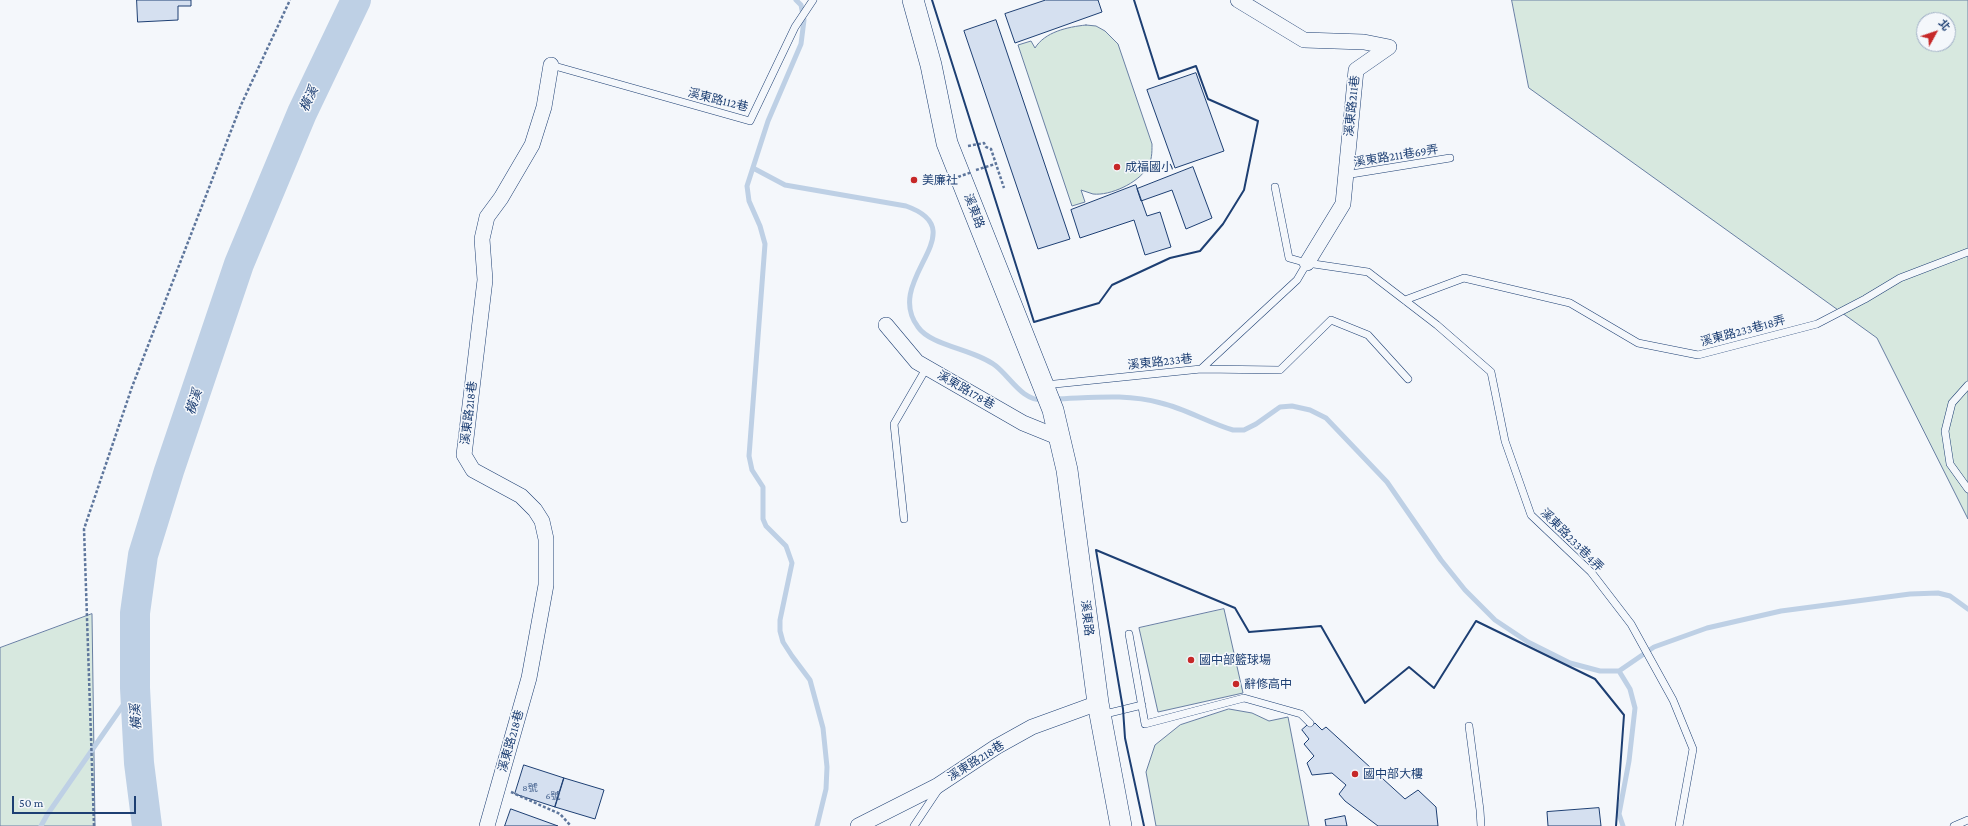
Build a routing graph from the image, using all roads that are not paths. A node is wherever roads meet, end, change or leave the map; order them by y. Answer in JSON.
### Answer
{"nodes":[{"id":1,"x":812,"y":0,"type":"edge"},
{"id":2,"x":913,"y":0,"type":"edge"},
{"id":3,"x":1238,"y":0,"type":"edge"},
{"id":4,"x":551,"y":65,"type":"joint"},
{"id":5,"x":1450,"y":158,"type":"dead end"},
{"id":6,"x":1345,"y":175,"type":"junction"},
{"id":7,"x":1275,"y":187,"type":"dead end"},
{"id":8,"x":1968,"y":252,"type":"edge"},
{"id":9,"x":1307,"y":263,"type":"junction"},
{"id":10,"x":1405,"y":300,"type":"junction"},
{"id":11,"x":886,"y":325,"type":"dead end"},
{"id":12,"x":927,"y":367,"type":"junction"},
{"id":13,"x":1201,"y":369,"type":"junction"},
{"id":14,"x":1408,"y":379,"type":"dead end"},
{"id":15,"x":1968,"y":385,"type":"edge"},
{"id":16,"x":1047,"y":396,"type":"junction"},
{"id":17,"x":1060,"y":438,"type":"junction"},
{"id":18,"x":1968,"y":489,"type":"edge"},
{"id":19,"x":904,"y":519,"type":"dead end"},
{"id":20,"x":1129,"y":634,"type":"dead end"},
{"id":21,"x":1142,"y":704,"type":"junction"},
{"id":22,"x":1100,"y":709,"type":"junction"},
{"id":23,"x":1310,"y":723,"type":"dead end"},
{"id":24,"x":1468,"y":726,"type":"dead end"},
{"id":25,"x":945,"y":781,"type":"junction"},
{"id":26,"x":1968,"y":820,"type":"edge"},
{"id":27,"x":487,"y":826,"type":"edge"},
{"id":28,"x":858,"y":826,"type":"edge"},
{"id":29,"x":914,"y":826,"type":"edge"},
{"id":30,"x":1121,"y":826,"type":"edge"},
{"id":31,"x":1480,"y":826,"type":"edge"},
{"id":32,"x":1679,"y":826,"type":"edge"},
{"id":33,"x":1954,"y":826,"type":"edge"}],
"edges":[{"from":1,"to":4,"type":"lane","name":"溪東路112巷"},
{"from":2,"to":16,"type":"main road","name":"溪東路"},
{"from":3,"to":6,"type":"street","name":"溪東路211巷"},
{"from":4,"to":27,"type":"street","name":"溪東路218巷"},
{"from":5,"to":6,"type":"lane","name":"溪東路211巷69弄"},
{"from":6,"to":9,"type":"street","name":"溪東路211巷"},
{"from":7,"to":9,"type":"lane","name":"溪東路233巷4弄"},
{"from":8,"to":10,"type":"lane","name":"溪東路233巷18弄"},
{"from":9,"to":10,"type":"lane","name":"溪東路233巷4弄"},
{"from":9,"to":13,"type":"lane","name":"溪東路233巷"},
{"from":10,"to":32,"type":"lane","name":"溪東路233巷4弄"},
{"from":11,"to":12,"type":"street","name":"溪東路178巷"},
{"from":12,"to":17,"type":"street","name":"溪東路178巷"},
{"from":12,"to":19,"type":"lane"},
{"from":13,"to":14,"type":"lane"},
{"from":13,"to":16,"type":"lane","name":"溪東路233巷"},
{"from":15,"to":18,"type":"lane"},
{"from":16,"to":17,"type":"main road","name":"溪東路"},
{"from":17,"to":22,"type":"main road","name":"溪東路"},
{"from":20,"to":21,"type":"lane"},
{"from":21,"to":22,"type":"lane"},
{"from":21,"to":23,"type":"lane"},
{"from":22,"to":25,"type":"street","name":"溪東路218巷"},
{"from":22,"to":30,"type":"main road","name":"溪東路"},
{"from":24,"to":31,"type":"lane"},
{"from":25,"to":28,"type":"street","name":"溪東路218巷"},
{"from":25,"to":29,"type":"lane"},
{"from":26,"to":33,"type":"lane"}]}
